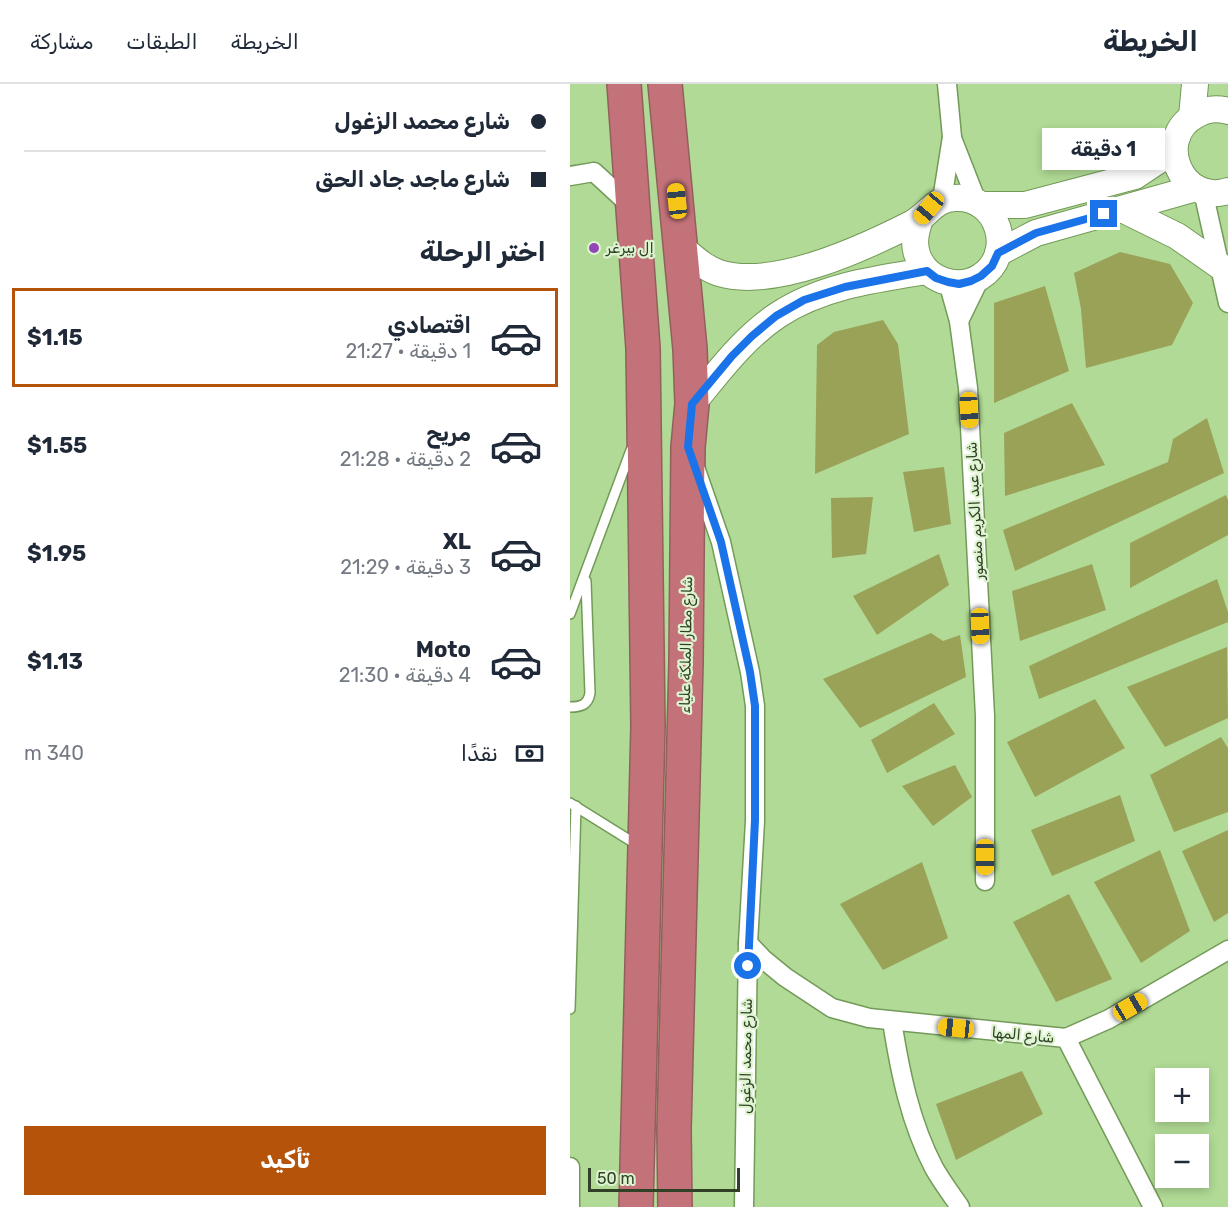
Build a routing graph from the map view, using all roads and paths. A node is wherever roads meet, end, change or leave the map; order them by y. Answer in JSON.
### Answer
{"nodes":[{"id":1,"x":624,"y":84,"type":"edge"},
{"id":2,"x":665,"y":84,"type":"edge"},
{"id":3,"x":946,"y":84,"type":"edge"},
{"id":4,"x":1196,"y":84,"type":"edge"},
{"id":5,"x":1228,"y":111,"type":"edge"},
{"id":6,"x":1184,"y":127,"type":"junction"},
{"id":7,"x":952,"y":137,"type":"junction"},
{"id":8,"x":570,"y":176,"type":"edge"},
{"id":9,"x":1199,"y":190,"type":"junction"},
{"id":10,"x":1228,"y":191,"type":"edge"},
{"id":11,"x":942,"y":200,"type":"junction"},
{"id":12,"x":979,"y":203,"type":"junction"},
{"id":13,"x":633,"y":208,"type":"junction"},
{"id":14,"x":1122,"y":209,"type":"junction"},
{"id":15,"x":920,"y":219,"type":"junction"},
{"id":16,"x":681,"y":248,"type":"junction"},
{"id":17,"x":998,"y":253,"type":"junction"},
{"id":18,"x":1220,"y":266,"type":"junction"},
{"id":19,"x":981,"y":276,"type":"junction"},
{"id":20,"x":937,"y":277,"type":"junction"},
{"id":21,"x":1228,"y":303,"type":"edge"},
{"id":22,"x":959,"y":321,"type":"junction"},
{"id":23,"x":692,"y":404,"type":"junction"},
{"id":24,"x":644,"y":414,"type":"junction"},
{"id":25,"x":688,"y":447,"type":"junction"},
{"id":26,"x":586,"y":575,"type":"junction"},
{"id":27,"x":570,"y":614,"type":"edge"},
{"id":28,"x":570,"y":707,"type":"edge"},
{"id":29,"x":573,"y":804,"type":"edge"},
{"id":30,"x":643,"y":848,"type":"junction"},
{"id":31,"x":985,"y":881,"type":"dead end"},
{"id":32,"x":748,"y":943,"type":"junction"},
{"id":33,"x":1228,"y":950,"type":"edge"},
{"id":34,"x":570,"y":1009,"type":"edge"},
{"id":35,"x":892,"y":1021,"type":"junction"},
{"id":36,"x":1066,"y":1038,"type":"junction"},
{"id":37,"x":570,"y":1167,"type":"edge"},
{"id":38,"x":570,"y":1207,"type":"edge"},
{"id":39,"x":636,"y":1207,"type":"edge"},
{"id":40,"x":675,"y":1207,"type":"edge"},
{"id":41,"x":744,"y":1207,"type":"edge"},
{"id":42,"x":960,"y":1207,"type":"edge"},
{"id":43,"x":1153,"y":1207,"type":"edge"}],
"edges":[{"from":1,"to":13,"type":"highway"},
{"from":2,"to":16,"type":"highway","name":"شارع مطار الملكة علياء"},
{"from":3,"to":7,"type":"street"},
{"from":4,"to":6,"type":"main road"},
{"from":5,"to":6,"type":"main road"},
{"from":6,"to":9,"type":"main road"},
{"from":6,"to":12,"type":"main road"},
{"from":7,"to":11,"type":"street"},
{"from":7,"to":12,"type":"street"},
{"from":8,"to":13,"type":"street"},
{"from":9,"to":10,"type":"main road"},
{"from":9,"to":14,"type":"main road"},
{"from":9,"to":18,"type":"street"},
{"from":11,"to":12,"type":"main road"},
{"from":11,"to":15,"type":"main road"},
{"from":12,"to":17,"type":"main road"},
{"from":13,"to":24,"type":"highway"},
{"from":14,"to":17,"type":"main road"},
{"from":14,"to":18,"type":"main road"},
{"from":15,"to":16,"type":"main road"},
{"from":15,"to":20,"type":"main road"},
{"from":16,"to":23,"type":"highway","name":"شارع مطار الملكة علياء"},
{"from":17,"to":19,"type":"main road"},
{"from":18,"to":21,"type":"street"},
{"from":19,"to":20,"type":"main road"},
{"from":19,"to":22,"type":"street"},
{"from":20,"to":22,"type":"street","name":"شارع عبد الكريم منصور"},
{"from":20,"to":23,"type":"main road"},
{"from":22,"to":31,"type":"street","name":"شارع عبد الكريم منصور"},
{"from":23,"to":25,"type":"highway","name":"شارع مطار الملكة علياء"},
{"from":24,"to":26,"type":"lane"},
{"from":24,"to":30,"type":"highway"},
{"from":25,"to":32,"type":"street","name":"شارع محمد الزغول"},
{"from":25,"to":40,"type":"highway","name":"شارع مطار الملكة علياء"},
{"from":26,"to":27,"type":"lane"},
{"from":26,"to":28,"type":"lane"},
{"from":29,"to":30,"type":"lane"},
{"from":29,"to":34,"type":"lane"},
{"from":30,"to":39,"type":"highway"},
{"from":32,"to":35,"type":"street","name":"شارع المها"},
{"from":32,"to":41,"type":"street","name":"شارع محمد الزغول"},
{"from":33,"to":36,"type":"street","name":"شارع المها"},
{"from":35,"to":36,"type":"street","name":"شارع المها"},
{"from":35,"to":42,"type":"street"},
{"from":36,"to":43,"type":"street"},
{"from":37,"to":38,"type":"street"}]}
